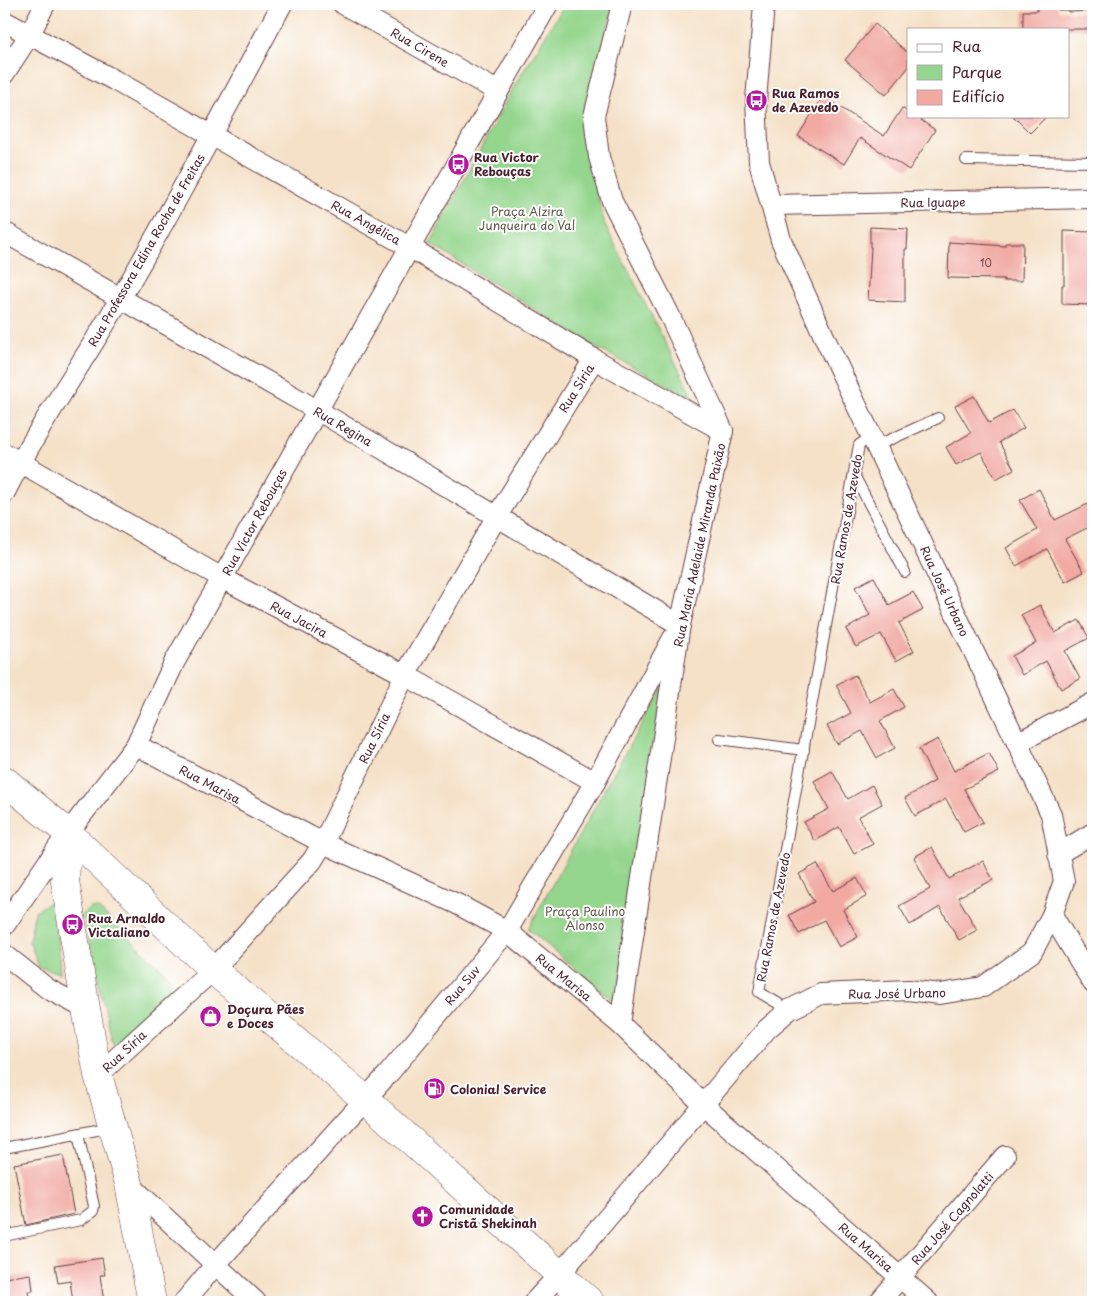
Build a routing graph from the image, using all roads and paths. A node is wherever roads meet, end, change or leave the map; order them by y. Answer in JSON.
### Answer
{"nodes":[{"id":1,"x":45,"y":4,"type":"edge"},
{"id":2,"x":282,"y":4,"type":"edge"},
{"id":3,"x":343,"y":4,"type":"edge"},
{"id":4,"x":548,"y":4,"type":"edge"},
{"id":5,"x":622,"y":4,"type":"edge"},
{"id":6,"x":764,"y":4,"type":"edge"},
{"id":7,"x":4,"y":21,"type":"edge"},
{"id":8,"x":30,"y":34,"type":"junction"},
{"id":9,"x":4,"y":74,"type":"edge"},
{"id":10,"x":497,"y":91,"type":"junction"},
{"id":11,"x":212,"y":136,"type":"junction"},
{"id":12,"x":966,"y":160,"type":"dead end"},
{"id":13,"x":1093,"y":162,"type":"edge"},
{"id":14,"x":1093,"y":198,"type":"edge"},
{"id":15,"x":772,"y":205,"type":"junction"},
{"id":16,"x":4,"y":232,"type":"edge"},
{"id":17,"x":411,"y":248,"type":"junction"},
{"id":18,"x":120,"y":299,"type":"junction"},
{"id":19,"x":594,"y":359,"type":"junction"},
{"id":20,"x":317,"y":410,"type":"junction"},
{"id":21,"x":938,"y":418,"type":"dead end"},
{"id":22,"x":723,"y":431,"type":"junction"},
{"id":23,"x":874,"y":441,"type":"junction"},
{"id":24,"x":12,"y":457,"type":"edge"},
{"id":25,"x":854,"y":475,"type":"junction"},
{"id":26,"x":4,"y":494,"type":"edge"},
{"id":27,"x":497,"y":516,"type":"junction"},
{"id":28,"x":904,"y":572,"type":"dead end"},
{"id":29,"x":222,"y":578,"type":"junction"},
{"id":30,"x":680,"y":625,"type":"junction"},
{"id":31,"x":404,"y":675,"type":"junction"},
{"id":32,"x":1093,"y":702,"type":"edge"},
{"id":33,"x":719,"y":740,"type":"dead end"},
{"id":34,"x":1017,"y":743,"type":"junction"},
{"id":35,"x":136,"y":745,"type":"junction"},
{"id":36,"x":804,"y":750,"type":"junction"},
{"id":37,"x":4,"y":780,"type":"edge"},
{"id":38,"x":595,"y":782,"type":"junction"},
{"id":39,"x":1093,"y":833,"type":"edge"},
{"id":40,"x":68,"y":834,"type":"junction"},
{"id":41,"x":323,"y":843,"type":"junction"},
{"id":42,"x":1058,"y":854,"type":"junction"},
{"id":43,"x":1052,"y":915,"type":"junction"},
{"id":44,"x":4,"y":926,"type":"edge"},
{"id":45,"x":507,"y":930,"type":"junction"},
{"id":46,"x":4,"y":954,"type":"edge"},
{"id":47,"x":212,"y":970,"type":"junction"},
{"id":48,"x":1093,"y":983,"type":"edge"},
{"id":49,"x":86,"y":1009,"type":"junction"},
{"id":50,"x":788,"y":1010,"type":"junction"},
{"id":51,"x":620,"y":1024,"type":"junction"},
{"id":52,"x":98,"y":1075,"type":"junction"},
{"id":53,"x":366,"y":1100,"type":"junction"},
{"id":54,"x":703,"y":1104,"type":"junction"},
{"id":55,"x":113,"y":1126,"type":"junction"},
{"id":56,"x":78,"y":1134,"type":"junction"},
{"id":57,"x":4,"y":1148,"type":"edge"},
{"id":58,"x":1005,"y":1156,"type":"dead end"},
{"id":59,"x":129,"y":1184,"type":"junction"},
{"id":60,"x":4,"y":1236,"type":"edge"},
{"id":61,"x":215,"y":1264,"type":"junction"},
{"id":62,"x":559,"y":1275,"type":"junction"},
{"id":63,"x":900,"y":1277,"type":"junction"},
{"id":64,"x":152,"y":1302,"type":"edge"},
{"id":65,"x":184,"y":1302,"type":"edge"},
{"id":66,"x":256,"y":1302,"type":"edge"},
{"id":67,"x":534,"y":1302,"type":"edge"},
{"id":68,"x":590,"y":1302,"type":"edge"},
{"id":69,"x":879,"y":1302,"type":"edge"},
{"id":70,"x":928,"y":1302,"type":"edge"}],
"edges":[{"from":1,"to":8,"type":"street"},
{"from":2,"to":11,"type":"street","name":"Rua Professora Edina Rocha de Freitas"},
{"from":3,"to":10,"type":"street","name":"Rua Cirene"},
{"from":4,"to":10,"type":"street","name":"Rua Victor Rebouças"},
{"from":5,"to":22,"type":"street","name":"Rua Maria Adelaide Miranda Paixão"},
{"from":6,"to":15,"type":"street"},
{"from":7,"to":8,"type":"street","name":"Rua Angélica"},
{"from":8,"to":9,"type":"street"},
{"from":8,"to":11,"type":"street","name":"Rua Angélica"},
{"from":10,"to":17,"type":"street","name":"Rua Victor Rebouças"},
{"from":11,"to":17,"type":"street","name":"Rua Angélica"},
{"from":11,"to":18,"type":"street","name":"Rua Professora Edina Rocha de Freitas"},
{"from":12,"to":13,"type":"lane"},
{"from":14,"to":15,"type":"street","name":"Rua Iguape"},
{"from":15,"to":23,"type":"street"},
{"from":16,"to":18,"type":"street","name":"Rua Regina"},
{"from":17,"to":19,"type":"street","name":"Rua Angélica"},
{"from":17,"to":20,"type":"street","name":"Rua Victor Rebouças"},
{"from":18,"to":20,"type":"street","name":"Rua Regina"},
{"from":18,"to":24,"type":"street","name":"Rua Professora Edina Rocha de Freitas"},
{"from":19,"to":22,"type":"street","name":"Rua Angélica"},
{"from":19,"to":27,"type":"street","name":"Rua Síria"},
{"from":20,"to":27,"type":"street","name":"Rua Regina"},
{"from":20,"to":29,"type":"street","name":"Rua Victor Rebouças"},
{"from":21,"to":23,"type":"lane"},
{"from":22,"to":30,"type":"street","name":"Rua Maria Adelaide Miranda Paixão"},
{"from":23,"to":25,"type":"lane","name":"Rua Ramos de Azevedo"},
{"from":23,"to":34,"type":"street","name":"Rua José Urbano"},
{"from":24,"to":26,"type":"street","name":"Rua Professora Edina Rocha de Freitas"},
{"from":24,"to":29,"type":"street","name":"Rua Jacira"},
{"from":25,"to":28,"type":"lane"},
{"from":25,"to":36,"type":"lane","name":"Rua Ramos de Azevedo"},
{"from":27,"to":30,"type":"street","name":"Rua Regina"},
{"from":27,"to":31,"type":"street","name":"Rua Síria"},
{"from":29,"to":31,"type":"street","name":"Rua Jacira"},
{"from":29,"to":35,"type":"street","name":"Rua Victor Rebouças"},
{"from":30,"to":38,"type":"street","name":"Rua Suv"},
{"from":30,"to":51,"type":"street","name":"Rua Maria Adelaide Miranda Paixão"},
{"from":31,"to":38,"type":"street","name":"Rua Jacira"},
{"from":31,"to":41,"type":"street","name":"Rua Síria"},
{"from":32,"to":34,"type":"street"},
{"from":33,"to":36,"type":"lane"},
{"from":34,"to":42,"type":"street","name":"Rua José Urbano"},
{"from":35,"to":40,"type":"street","name":"Rua Victor Rebouças"},
{"from":35,"to":41,"type":"street","name":"Rua Marisa"},
{"from":36,"to":50,"type":"lane","name":"Rua Ramos de Azevedo"},
{"from":37,"to":40,"type":"street"},
{"from":38,"to":45,"type":"street","name":"Rua Suv"},
{"from":39,"to":42,"type":"street"},
{"from":40,"to":44,"type":"street","name":"Rua Victor Rebouças"},
{"from":40,"to":47,"type":"street"},
{"from":40,"to":49,"type":"street"},
{"from":41,"to":45,"type":"street","name":"Rua Marisa"},
{"from":41,"to":47,"type":"street","name":"Rua Síria"},
{"from":42,"to":43,"type":"street","name":"Rua José Urbano"},
{"from":43,"to":48,"type":"street"},
{"from":43,"to":50,"type":"street","name":"Rua José Urbano"},
{"from":45,"to":51,"type":"street","name":"Rua Marisa"},
{"from":45,"to":53,"type":"street","name":"Rua Suv"},
{"from":46,"to":49,"type":"street"},
{"from":47,"to":52,"type":"street","name":"Rua Síria"},
{"from":47,"to":53,"type":"street"},
{"from":49,"to":52,"type":"street"},
{"from":50,"to":54,"type":"street","name":"Rua José Urbano"},
{"from":51,"to":54,"type":"street","name":"Rua Marisa"},
{"from":52,"to":55,"type":"street"},
{"from":53,"to":61,"type":"street","name":"Rua Suv"},
{"from":53,"to":62,"type":"street"},
{"from":54,"to":62,"type":"street","name":"Rua José Urbano"},
{"from":54,"to":63,"type":"street","name":"Rua Marisa"},
{"from":55,"to":56,"type":"lane"},
{"from":55,"to":59,"type":"street"},
{"from":56,"to":57,"type":"lane"},
{"from":56,"to":60,"type":"lane"},
{"from":58,"to":63,"type":"street","name":"Rua José Cagnolatti"},
{"from":59,"to":61,"type":"street"},
{"from":59,"to":64,"type":"street"},
{"from":61,"to":65,"type":"street","name":"Rua Suv"},
{"from":61,"to":66,"type":"street"},
{"from":62,"to":67,"type":"street","name":"Rua José Urbano"},
{"from":62,"to":68,"type":"street"},
{"from":63,"to":69,"type":"street","name":"Rua José Cagnolatti"},
{"from":63,"to":70,"type":"street","name":"Rua Marisa"}]}
